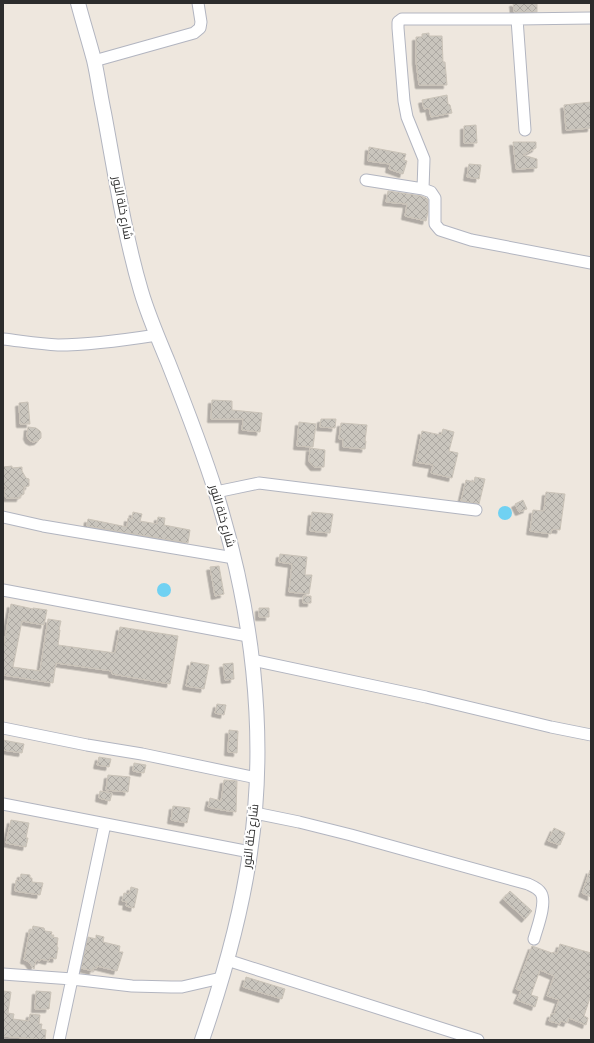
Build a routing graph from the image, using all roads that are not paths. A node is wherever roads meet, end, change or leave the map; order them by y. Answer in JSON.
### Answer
{"nodes":[{"id":1,"x":78,"y":3,"type":"edge"},
{"id":2,"x":198,"y":3,"type":"edge"},
{"id":3,"x":591,"y":18,"type":"edge"},
{"id":4,"x":518,"y":19,"type":"junction"},
{"id":5,"x":94,"y":61,"type":"junction"},
{"id":6,"x":525,"y":130,"type":"dead end"},
{"id":7,"x":366,"y":180,"type":"dead end"},
{"id":8,"x":423,"y":189,"type":"junction"},
{"id":9,"x":591,"y":263,"type":"edge"},
{"id":10,"x":157,"y":335,"type":"junction"},
{"id":11,"x":3,"y":339,"type":"edge"},
{"id":12,"x":216,"y":492,"type":"junction"},
{"id":13,"x":476,"y":510,"type":"dead end"},
{"id":14,"x":3,"y":517,"type":"edge"},
{"id":15,"x":234,"y":558,"type":"junction"},
{"id":16,"x":3,"y":590,"type":"edge"},
{"id":17,"x":248,"y":636,"type":"junction"},
{"id":18,"x":252,"y":660,"type":"junction"},
{"id":19,"x":3,"y":728,"type":"edge"},
{"id":20,"x":591,"y":735,"type":"edge"},
{"id":21,"x":257,"y":778,"type":"junction"},
{"id":22,"x":3,"y":806,"type":"edge"},
{"id":23,"x":255,"y":813,"type":"junction"},
{"id":24,"x":105,"y":824,"type":"junction"},
{"id":25,"x":250,"y":852,"type":"junction"},
{"id":26,"x":534,"y":939,"type":"dead end"},
{"id":27,"x":227,"y":960,"type":"junction"},
{"id":28,"x":3,"y":974,"type":"edge"},
{"id":29,"x":222,"y":978,"type":"junction"},
{"id":30,"x":72,"y":979,"type":"junction"},
{"id":31,"x":59,"y":1040,"type":"edge"},
{"id":32,"x":202,"y":1040,"type":"edge"},
{"id":33,"x":478,"y":1040,"type":"edge"}],
"edges":[{"from":1,"to":5,"type":"street","name":"شارع خلة النور"},
{"from":2,"to":5,"type":"street"},
{"from":3,"to":4,"type":"street"},
{"from":4,"to":6,"type":"street"},
{"from":4,"to":8,"type":"street"},
{"from":5,"to":10,"type":"street","name":"شارع خلة النور"},
{"from":7,"to":8,"type":"street"},
{"from":8,"to":9,"type":"street"},
{"from":10,"to":11,"type":"street"},
{"from":10,"to":12,"type":"street","name":"شارع خلة النور"},
{"from":12,"to":13,"type":"street"},
{"from":12,"to":15,"type":"street","name":"شارع خلة النور"},
{"from":14,"to":15,"type":"street"},
{"from":15,"to":17,"type":"street","name":"شارع خلة النور"},
{"from":16,"to":17,"type":"street"},
{"from":17,"to":18,"type":"street","name":"شارع خلة النور"},
{"from":18,"to":20,"type":"street"},
{"from":18,"to":21,"type":"street","name":"شارع خلة النور"},
{"from":19,"to":21,"type":"street"},
{"from":21,"to":23,"type":"street","name":"شارع خلة النور"},
{"from":22,"to":24,"type":"street"},
{"from":23,"to":25,"type":"street","name":"شارع خلة النور"},
{"from":23,"to":26,"type":"street"},
{"from":24,"to":25,"type":"street"},
{"from":24,"to":30,"type":"street"},
{"from":25,"to":27,"type":"street","name":"شارع خلة النور"},
{"from":27,"to":29,"type":"street","name":"شارع خلة النور"},
{"from":27,"to":33,"type":"street"},
{"from":28,"to":30,"type":"street"},
{"from":29,"to":30,"type":"street"},
{"from":29,"to":32,"type":"street","name":"شارع خلة النور"},
{"from":30,"to":31,"type":"street"}]}
